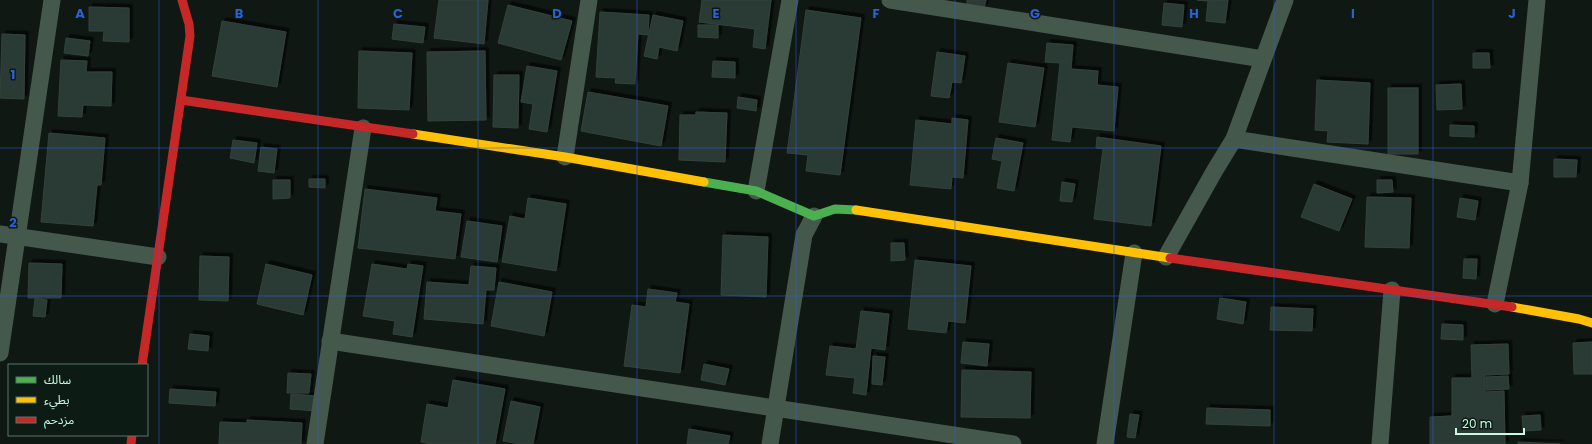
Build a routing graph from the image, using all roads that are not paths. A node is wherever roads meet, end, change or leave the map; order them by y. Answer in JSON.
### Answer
{"nodes":[{"id":1,"x":52,"y":0,"type":"edge"},
{"id":2,"x":182,"y":0,"type":"edge"},
{"id":3,"x":589,"y":0,"type":"edge"},
{"id":4,"x":790,"y":0,"type":"edge"},
{"id":5,"x":890,"y":0,"type":"edge"},
{"id":6,"x":1285,"y":0,"type":"edge"},
{"id":7,"x":1538,"y":0,"type":"edge"},
{"id":8,"x":1263,"y":59,"type":"junction"},
{"id":9,"x":181,"y":100,"type":"junction"},
{"id":10,"x":363,"y":128,"type":"junction"},
{"id":11,"x":1234,"y":139,"type":"junction"},
{"id":12,"x":565,"y":157,"type":"junction"},
{"id":13,"x":1520,"y":183,"type":"junction"},
{"id":14,"x":756,"y":191,"type":"junction"},
{"id":15,"x":814,"y":216,"type":"junction"},
{"id":16,"x":0,"y":234,"type":"edge"},
{"id":17,"x":17,"y":236,"type":"junction"},
{"id":18,"x":1134,"y":252,"type":"junction"},
{"id":19,"x":158,"y":257,"type":"junction"},
{"id":20,"x":1166,"y":257,"type":"junction"},
{"id":21,"x":1392,"y":290,"type":"junction"},
{"id":22,"x":1495,"y":304,"type":"junction"},
{"id":23,"x":1592,"y":323,"type":"edge"},
{"id":24,"x":330,"y":341,"type":"junction"},
{"id":25,"x":0,"y":353,"type":"edge"},
{"id":26,"x":142,"y":364,"type":"edge"},
{"id":27,"x":774,"y":408,"type":"junction"},
{"id":28,"x":315,"y":444,"type":"edge"},
{"id":29,"x":770,"y":444,"type":"edge"},
{"id":30,"x":1013,"y":444,"type":"edge"},
{"id":31,"x":1105,"y":444,"type":"edge"},
{"id":32,"x":1380,"y":444,"type":"edge"}],
"edges":[{"from":1,"to":17,"type":"street"},
{"from":2,"to":9,"type":"street"},
{"from":3,"to":12,"type":"street"},
{"from":4,"to":14,"type":"street"},
{"from":5,"to":8,"type":"street"},
{"from":6,"to":8,"type":"street"},
{"from":7,"to":13,"type":"street"},
{"from":8,"to":11,"type":"street"},
{"from":9,"to":10,"type":"street"},
{"from":9,"to":19,"type":"street"},
{"from":10,"to":12,"type":"street"},
{"from":10,"to":24,"type":"street"},
{"from":11,"to":13,"type":"street"},
{"from":11,"to":20,"type":"street"},
{"from":12,"to":14,"type":"street"},
{"from":13,"to":22,"type":"street"},
{"from":14,"to":15,"type":"street"},
{"from":15,"to":18,"type":"street"},
{"from":15,"to":27,"type":"street"},
{"from":16,"to":17,"type":"street"},
{"from":17,"to":19,"type":"street"},
{"from":17,"to":25,"type":"street"},
{"from":18,"to":20,"type":"street"},
{"from":18,"to":31,"type":"street"},
{"from":19,"to":26,"type":"street"},
{"from":20,"to":21,"type":"street"},
{"from":21,"to":22,"type":"street"},
{"from":21,"to":32,"type":"street"},
{"from":22,"to":23,"type":"street"},
{"from":24,"to":27,"type":"street"},
{"from":24,"to":28,"type":"street"},
{"from":27,"to":29,"type":"street"},
{"from":27,"to":30,"type":"street"}]}
